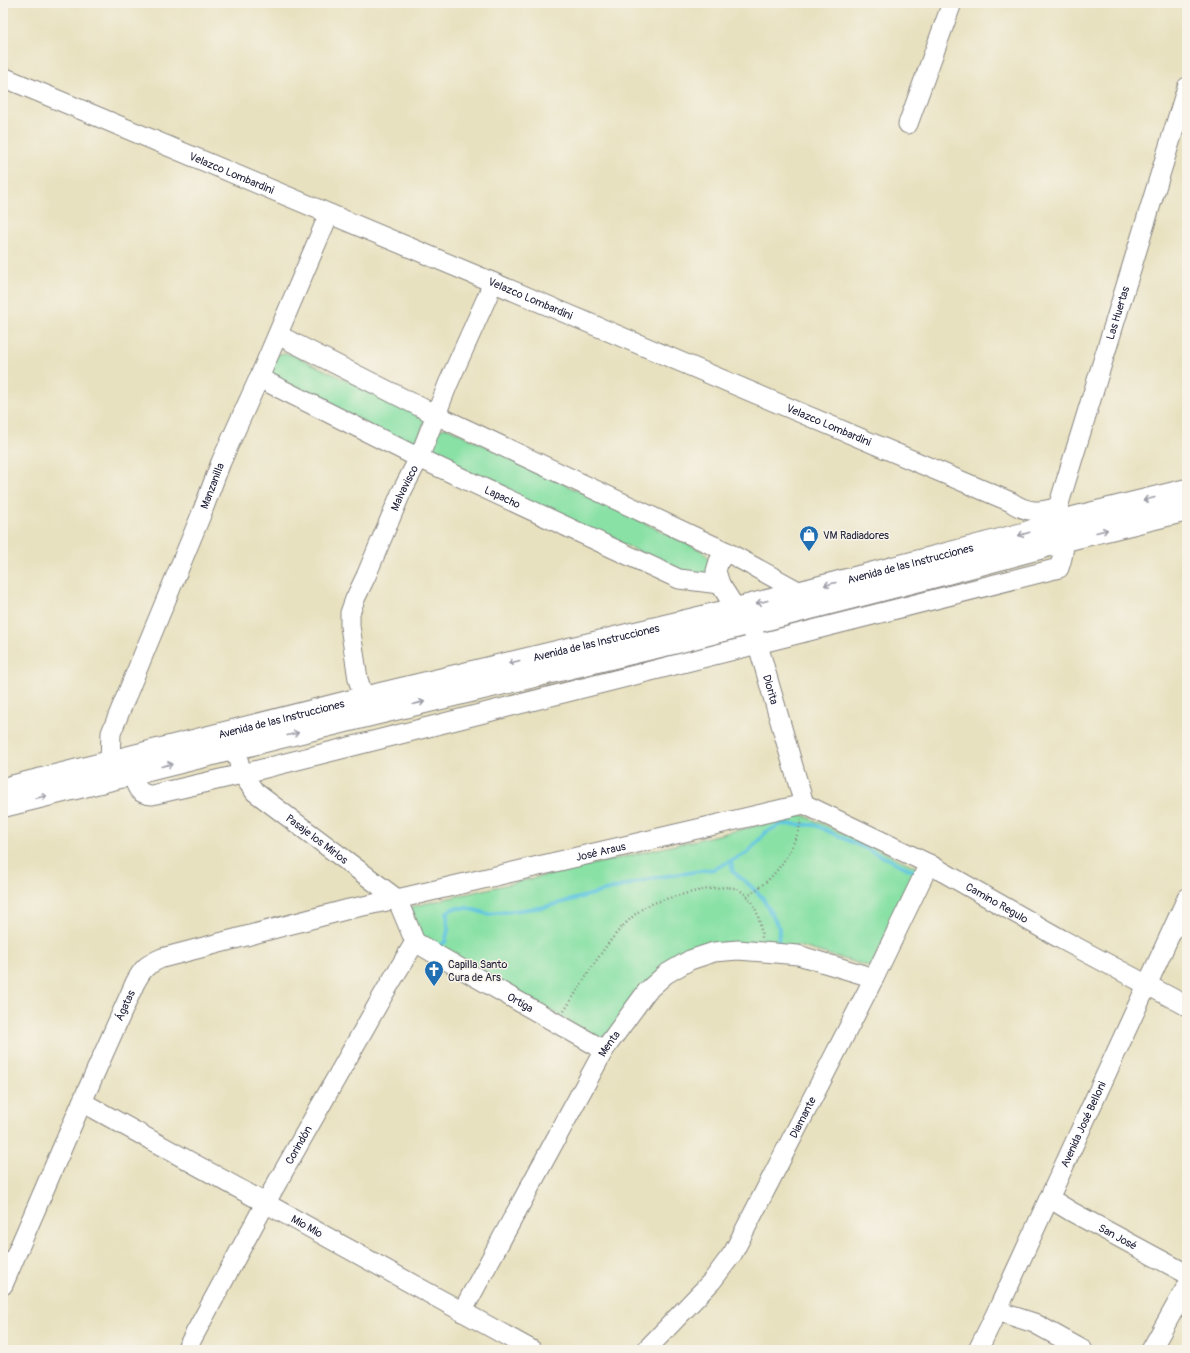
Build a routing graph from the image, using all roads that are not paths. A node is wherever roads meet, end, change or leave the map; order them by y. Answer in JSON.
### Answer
{"nodes":[{"id":1,"x":952,"y":3,"type":"edge"},
{"id":2,"x":3,"y":78,"type":"edge"},
{"id":3,"x":1187,"y":87,"type":"edge"},
{"id":4,"x":908,"y":124,"type":"dead end"},
{"id":5,"x":329,"y":214,"type":"junction"},
{"id":6,"x":492,"y":282,"type":"junction"},
{"id":7,"x":278,"y":335,"type":"junction"},
{"id":8,"x":259,"y":378,"type":"junction"},
{"id":9,"x":436,"y":415,"type":"junction"},
{"id":10,"x":419,"y":458,"type":"junction"},
{"id":11,"x":1187,"y":490,"type":"edge"},
{"id":12,"x":1187,"y":510,"type":"edge"},
{"id":13,"x":1061,"y":522,"type":"junction"},
{"id":14,"x":727,"y":552,"type":"junction"},
{"id":15,"x":720,"y":584,"type":"junction"},
{"id":16,"x":800,"y":592,"type":"junction"},
{"id":17,"x":743,"y":616,"type":"junction"},
{"id":18,"x":758,"y":645,"type":"junction"},
{"id":19,"x":364,"y":698,"type":"junction"},
{"id":20,"x":236,"y":748,"type":"junction"},
{"id":21,"x":110,"y":762,"type":"junction"},
{"id":22,"x":132,"y":774,"type":"junction"},
{"id":23,"x":242,"y":774,"type":"junction"},
{"id":24,"x":3,"y":789,"type":"edge"},
{"id":25,"x":3,"y":806,"type":"edge"},
{"id":26,"x":803,"y":810,"type":"junction"},
{"id":27,"x":929,"y":864,"type":"junction"},
{"id":28,"x":1187,"y":898,"type":"edge"},
{"id":29,"x":397,"y":899,"type":"junction"},
{"id":30,"x":415,"y":942,"type":"junction"},
{"id":31,"x":874,"y":978,"type":"junction"},
{"id":32,"x":1147,"y":984,"type":"junction"},
{"id":33,"x":1187,"y":1006,"type":"edge"},
{"id":34,"x":604,"y":1050,"type":"junction"},
{"id":35,"x":82,"y":1102,"type":"junction"},
{"id":36,"x":1049,"y":1198,"type":"junction"},
{"id":37,"x":265,"y":1204,"type":"junction"},
{"id":38,"x":1187,"y":1274,"type":"edge"},
{"id":39,"x":3,"y":1285,"type":"edge"},
{"id":40,"x":1187,"y":1286,"type":"edge"},
{"id":41,"x":997,"y":1311,"type":"junction"},
{"id":42,"x":462,"y":1312,"type":"junction"},
{"id":43,"x":186,"y":1350,"type":"edge"},
{"id":44,"x":532,"y":1350,"type":"edge"},
{"id":45,"x":646,"y":1350,"type":"edge"},
{"id":46,"x":978,"y":1350,"type":"edge"},
{"id":47,"x":1083,"y":1350,"type":"edge"},
{"id":48,"x":1151,"y":1350,"type":"edge"}],
"edges":[{"from":1,"to":4,"type":"street"},
{"from":2,"to":5,"type":"street","name":"Velazco Lombardini"},
{"from":3,"to":13,"type":"street","name":"Las Huertas"},
{"from":5,"to":6,"type":"street","name":"Velazco Lombardini"},
{"from":5,"to":7,"type":"street","name":"Manzanilla"},
{"from":6,"to":9,"type":"street","name":"Malvavisco"},
{"from":6,"to":13,"type":"street","name":"Velazco Lombardini"},
{"from":7,"to":8,"type":"street","name":"Manzanilla"},
{"from":7,"to":9,"type":"street"},
{"from":8,"to":10,"type":"street","name":"Lapacho"},
{"from":8,"to":21,"type":"street","name":"Manzanilla"},
{"from":9,"to":10,"type":"street","name":"Malvavisco"},
{"from":9,"to":14,"type":"street"},
{"from":10,"to":15,"type":"street","name":"Lapacho"},
{"from":10,"to":19,"type":"street","name":"Malvavisco"},
{"from":11,"to":13,"type":"main road","name":"Avenida de las Instrucciones","one_way":true},
{"from":13,"to":12,"type":"main road","name":"Avenida de las Instrucciones","one_way":true},
{"from":13,"to":16,"type":"main road","name":"Avenida de las Instrucciones","one_way":true},
{"from":13,"to":17,"type":"main road","name":"Avenida de las Instrucciones"},
{"from":13,"to":18,"type":"street"},
{"from":14,"to":15,"type":"street"},
{"from":14,"to":16,"type":"street"},
{"from":15,"to":17,"type":"street","name":"Diorita"},
{"from":16,"to":17,"type":"main road","name":"Avenida de las Instrucciones","one_way":true},
{"from":17,"to":18,"type":"street","name":"Diorita"},
{"from":17,"to":19,"type":"main road","name":"Avenida de las Instrucciones","one_way":true},
{"from":20,"to":17,"type":"main road","name":"Avenida de las Instrucciones","one_way":true},
{"from":18,"to":23,"type":"street"},
{"from":18,"to":26,"type":"street","name":"Diorita"},
{"from":19,"to":21,"type":"main road","name":"Avenida de las Instrucciones"},
{"from":22,"to":20,"type":"main road","name":"Avenida de las Instrucciones","one_way":true},
{"from":20,"to":23,"type":"street"},
{"from":21,"to":24,"type":"main road","name":"Avenida de las Instrucciones"},
{"from":22,"to":23,"type":"street"},
{"from":25,"to":22,"type":"main road","name":"Avenida de las Instrucciones","one_way":true},
{"from":23,"to":29,"type":"street","name":"Pasaje los Mirlos"},
{"from":26,"to":27,"type":"street","name":"Camino Regulo"},
{"from":26,"to":29,"type":"street","name":"José Araus"},
{"from":27,"to":31,"type":"street","name":"Diamante"},
{"from":27,"to":32,"type":"street","name":"Camino Regulo"},
{"from":28,"to":32,"type":"street","name":"Avenida José Belloni"},
{"from":29,"to":30,"type":"street"},
{"from":29,"to":35,"type":"street","name":"Ágatas"},
{"from":30,"to":34,"type":"street","name":"Ortiga"},
{"from":30,"to":37,"type":"street","name":"Corindón"},
{"from":31,"to":34,"type":"street","name":"Menta"},
{"from":31,"to":45,"type":"street","name":"Diamante"},
{"from":32,"to":33,"type":"street","name":"Camino Regulo"},
{"from":32,"to":36,"type":"street","name":"Avenida José Belloni"},
{"from":34,"to":42,"type":"street","name":"Menta"},
{"from":35,"to":37,"type":"street","name":"Mio Mio"},
{"from":35,"to":39,"type":"street","name":"Ágatas"},
{"from":36,"to":38,"type":"street","name":"San José"},
{"from":36,"to":41,"type":"street","name":"Avenida José Belloni"},
{"from":37,"to":42,"type":"street","name":"Mio Mio"},
{"from":37,"to":43,"type":"street","name":"Corindón"},
{"from":40,"to":48,"type":"street"},
{"from":41,"to":46,"type":"street","name":"Avenida José Belloni"},
{"from":41,"to":47,"type":"street"},
{"from":42,"to":44,"type":"street","name":"Mio Mio"}]}
